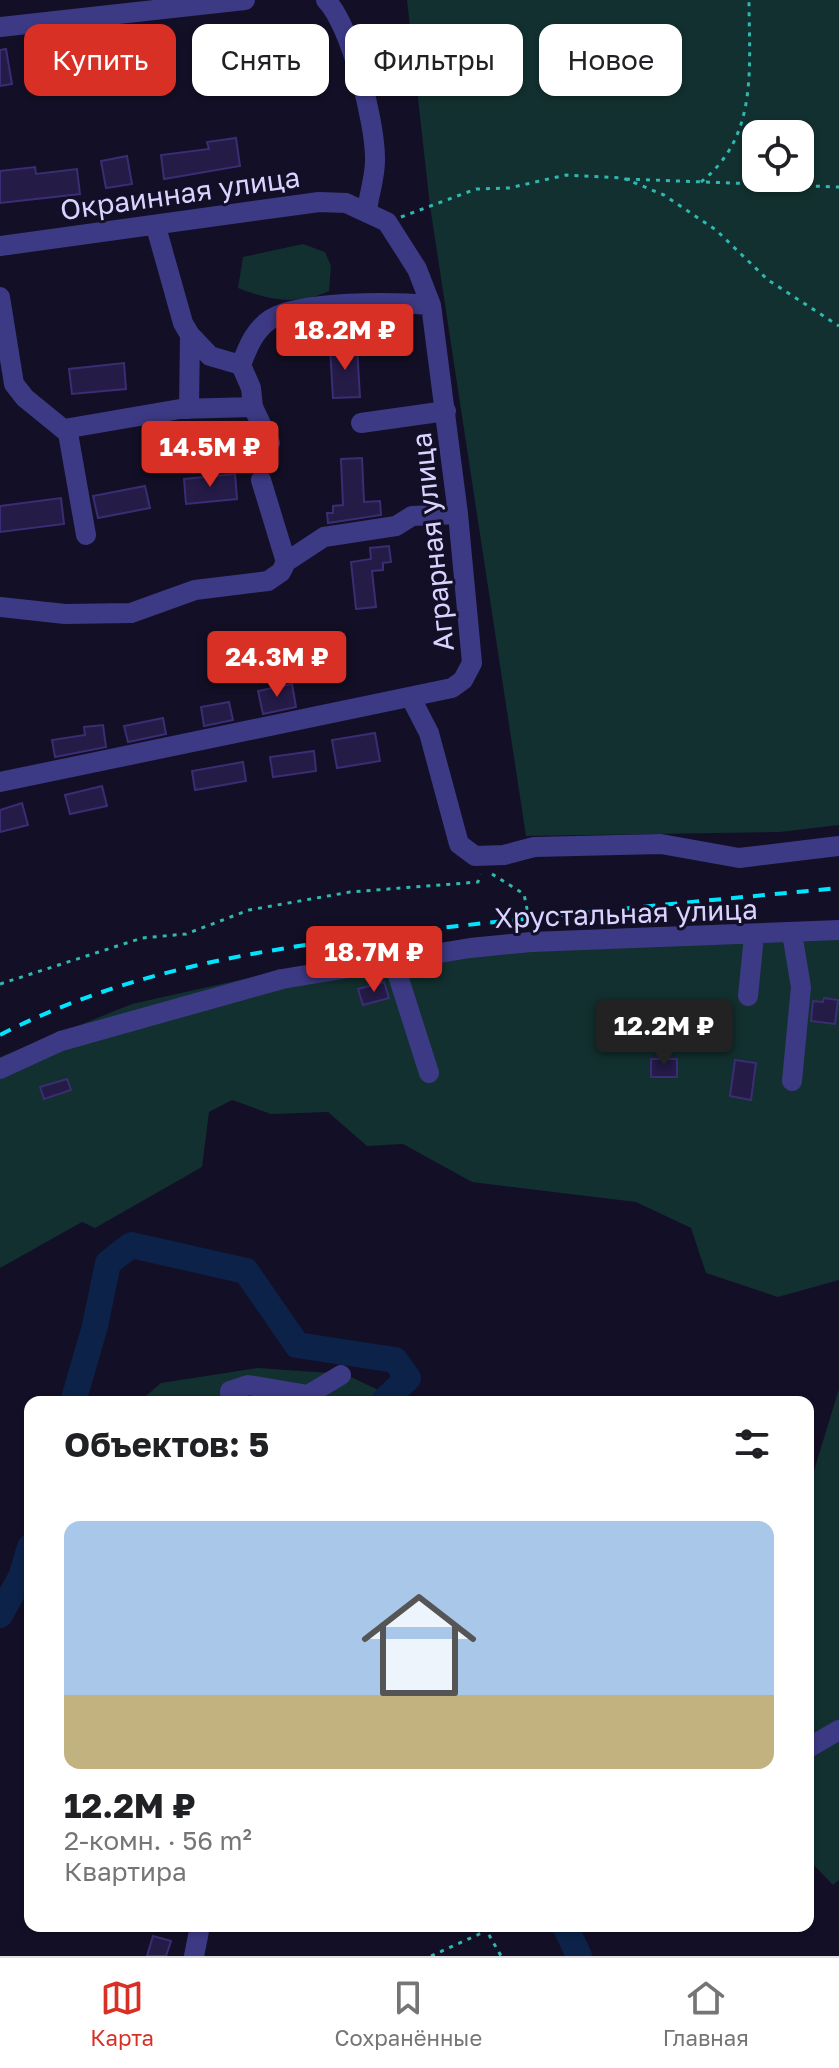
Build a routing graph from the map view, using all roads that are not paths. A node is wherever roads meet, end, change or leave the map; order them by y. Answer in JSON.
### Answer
{"nodes":[{"id":1,"x":245,"y":0,"type":"edge"},
{"id":2,"x":326,"y":0,"type":"edge"},
{"id":3,"x":0,"y":27,"type":"edge"},
{"id":4,"x":367,"y":211,"type":"junction"},
{"id":5,"x":387,"y":222,"type":"joint"},
{"id":6,"x":156,"y":227,"type":"junction"},
{"id":7,"x":0,"y":246,"type":"edge"},
{"id":8,"x":0,"y":297,"type":"edge"},
{"id":9,"x":431,"y":305,"type":"junction"},
{"id":10,"x":190,"y":335,"type":"junction"},
{"id":11,"x":241,"y":365,"type":"junction"},
{"id":12,"x":6,"y":378,"type":"edge"},
{"id":13,"x":253,"y":407,"type":"junction"},
{"id":14,"x":189,"y":409,"type":"junction"},
{"id":15,"x":446,"y":411,"type":"junction"},
{"id":16,"x":361,"y":423,"type":"dead end"},
{"id":17,"x":64,"y":429,"type":"junction"},
{"id":18,"x":270,"y":443,"type":"dead end"},
{"id":19,"x":261,"y":480,"type":"dead end"},
{"id":20,"x":458,"y":514,"type":"junction"},
{"id":21,"x":86,"y":535,"type":"dead end"},
{"id":22,"x":286,"y":562,"type":"junction"},
{"id":23,"x":0,"y":607,"type":"edge"},
{"id":24,"x":411,"y":698,"type":"junction"},
{"id":25,"x":0,"y":782,"type":"edge"},
{"id":26,"x":839,"y":846,"type":"edge"},
{"id":27,"x":839,"y":930,"type":"edge"},
{"id":28,"x":792,"y":933,"type":"junction"},
{"id":29,"x":754,"y":936,"type":"junction"},
{"id":30,"x":394,"y":963,"type":"junction"},
{"id":31,"x":748,"y":996,"type":"dead end"},
{"id":32,"x":0,"y":1069,"type":"edge"},
{"id":33,"x":429,"y":1073,"type":"dead end"},
{"id":34,"x":792,"y":1081,"type":"dead end"},
{"id":35,"x":341,"y":1375,"type":"dead end"},
{"id":36,"x":230,"y":1396,"type":"edge"},
{"id":37,"x":838,"y":1733,"type":"edge"},
{"id":38,"x":814,"y":1745,"type":"edge"},
{"id":39,"x":199,"y":1932,"type":"edge"},
{"id":40,"x":194,"y":1956,"type":"edge"}],
"edges":[{"from":1,"to":3,"type":"street"},
{"from":2,"to":4,"type":"street"},
{"from":4,"to":5,"type":"street","name":"Окраинная улица"},
{"from":4,"to":6,"type":"street","name":"Окраинная улица"},
{"from":5,"to":9,"type":"street","name":"Аграрная улица"},
{"from":6,"to":7,"type":"street","name":"Окраинная улица"},
{"from":6,"to":10,"type":"street"},
{"from":8,"to":12,"type":"street"},
{"from":9,"to":11,"type":"street"},
{"from":9,"to":15,"type":"street","name":"Аграрная улица"},
{"from":10,"to":11,"type":"street"},
{"from":10,"to":14,"type":"street"},
{"from":11,"to":13,"type":"street"},
{"from":12,"to":17,"type":"street"},
{"from":13,"to":14,"type":"street"},
{"from":13,"to":18,"type":"street"},
{"from":14,"to":17,"type":"street"},
{"from":15,"to":16,"type":"street"},
{"from":15,"to":20,"type":"street","name":"Аграрная улица"},
{"from":17,"to":21,"type":"street"},
{"from":19,"to":22,"type":"street"},
{"from":20,"to":22,"type":"street"},
{"from":20,"to":24,"type":"street","name":"Аграрная улица"},
{"from":22,"to":23,"type":"street"},
{"from":24,"to":25,"type":"street","name":"Аграрная улица"},
{"from":24,"to":26,"type":"street"},
{"from":27,"to":28,"type":"street","name":"Хрустальная улица"},
{"from":28,"to":29,"type":"street","name":"Хрустальная улица"},
{"from":28,"to":34,"type":"street"},
{"from":29,"to":30,"type":"street","name":"Хрустальная улица"},
{"from":29,"to":31,"type":"street"},
{"from":30,"to":32,"type":"street","name":"Хрустальная улица"},
{"from":30,"to":33,"type":"street"},
{"from":35,"to":36,"type":"street"},
{"from":37,"to":38,"type":"street"},
{"from":39,"to":40,"type":"street"}]}
